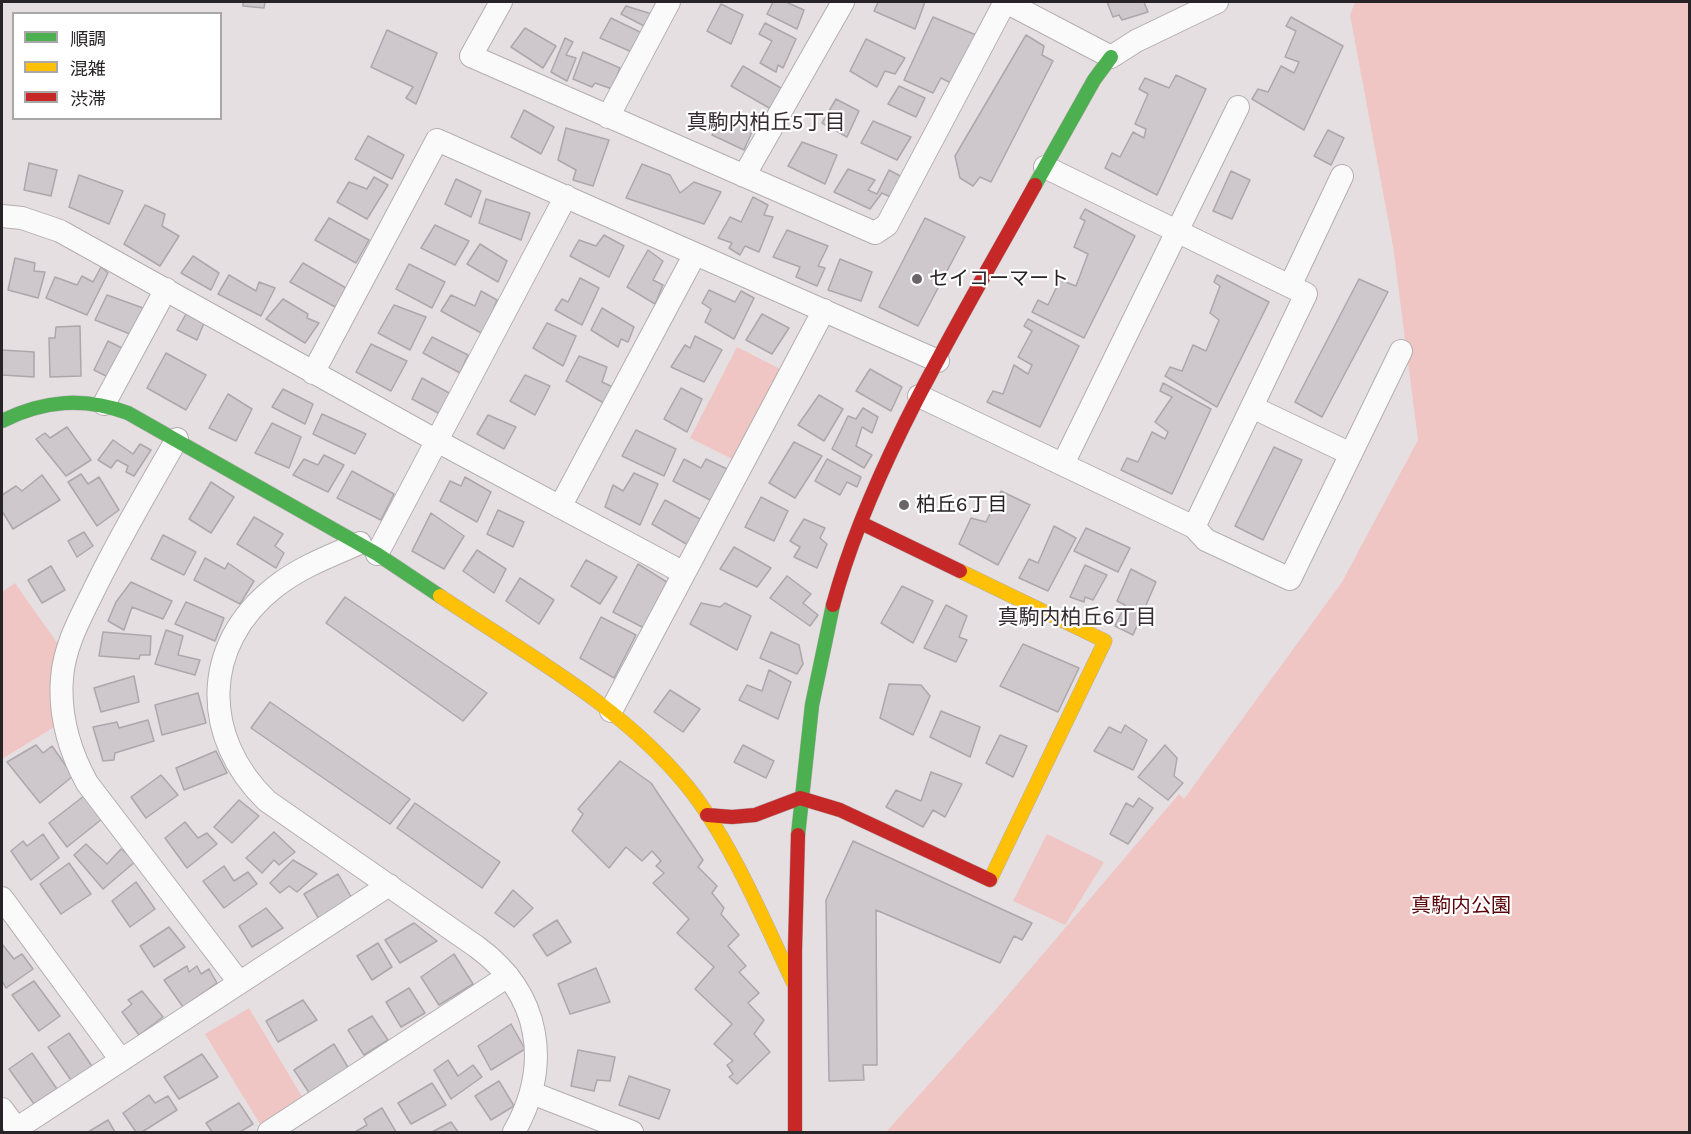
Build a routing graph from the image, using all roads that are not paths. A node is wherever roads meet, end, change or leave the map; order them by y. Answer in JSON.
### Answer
{"nodes":[{"id":1,"x":501,"y":2,"type":"edge"},
{"id":2,"x":669,"y":2,"type":"edge"},
{"id":3,"x":843,"y":2,"type":"edge"},
{"id":4,"x":1005,"y":2,"type":"edge"},
{"id":5,"x":1217,"y":2,"type":"edge"},
{"id":6,"x":1111,"y":57,"type":"junction"},
{"id":7,"x":1238,"y":107,"type":"dead end"},
{"id":8,"x":608,"y":117,"type":"junction"},
{"id":9,"x":1046,"y":167,"type":"junction"},
{"id":10,"x":744,"y":176,"type":"junction"},
{"id":11,"x":1342,"y":176,"type":"dead end"},
{"id":12,"x":567,"y":196,"type":"junction"},
{"id":13,"x":2,"y":216,"type":"edge"},
{"id":14,"x":1177,"y":230,"type":"junction"},
{"id":15,"x":695,"y":254,"type":"junction"},
{"id":16,"x":1290,"y":286,"type":"junction"},
{"id":17,"x":166,"y":290,"type":"junction"},
{"id":18,"x":825,"y":310,"type":"junction"},
{"id":19,"x":1401,"y":351,"type":"dead end"},
{"id":20,"x":938,"y":362,"type":"junction"},
{"id":21,"x":313,"y":373,"type":"junction"},
{"id":22,"x":919,"y":396,"type":"junction"},
{"id":23,"x":104,"y":404,"type":"junction"},
{"id":24,"x":1252,"y":406,"type":"junction"},
{"id":25,"x":2,"y":421,"type":"edge"},
{"id":26,"x":177,"y":439,"type":"junction"},
{"id":27,"x":437,"y":441,"type":"junction"},
{"id":28,"x":1351,"y":454,"type":"junction"},
{"id":29,"x":1064,"y":464,"type":"junction"},
{"id":30,"x":560,"y":507,"type":"junction"},
{"id":31,"x":861,"y":523,"type":"junction"},
{"id":32,"x":1194,"y":527,"type":"junction"},
{"id":33,"x":368,"y":548,"type":"junction"},
{"id":34,"x":684,"y":573,"type":"junction"},
{"id":35,"x":611,"y":711,"type":"junction"},
{"id":36,"x":800,"y":798,"type":"junction"},
{"id":37,"x":707,"y":815,"type":"junction"},
{"id":38,"x":389,"y":885,"type":"junction"},
{"id":39,"x":2,"y":898,"type":"edge"},
{"id":40,"x":508,"y":975,"type":"junction"},
{"id":41,"x":239,"y":982,"type":"junction"},
{"id":42,"x":796,"y":988,"type":"junction"},
{"id":43,"x":121,"y":1060,"type":"junction"},
{"id":44,"x":532,"y":1093,"type":"junction"},
{"id":45,"x":2,"y":1109,"type":"edge"},
{"id":46,"x":18,"y":1131,"type":"edge"},
{"id":47,"x":269,"y":1132,"type":"edge"},
{"id":48,"x":514,"y":1132,"type":"edge"},
{"id":49,"x":632,"y":1132,"type":"edge"},
{"id":50,"x":795,"y":1132,"type":"edge"}],
"edges":[{"from":1,"to":8,"type":"street"},
{"from":2,"to":8,"type":"street"},
{"from":3,"to":10,"type":"street"},
{"from":4,"to":6,"type":"street"},
{"from":4,"to":10,"type":"street"},
{"from":5,"to":6,"type":"street"},
{"from":6,"to":9,"type":"street"},
{"from":7,"to":14,"type":"street"},
{"from":8,"to":10,"type":"street"},
{"from":9,"to":14,"type":"street"},
{"from":9,"to":20,"type":"street"},
{"from":11,"to":16,"type":"street"},
{"from":12,"to":15,"type":"street"},
{"from":12,"to":21,"type":"street"},
{"from":12,"to":27,"type":"street"},
{"from":13,"to":17,"type":"street"},
{"from":14,"to":16,"type":"street"},
{"from":14,"to":29,"type":"street"},
{"from":15,"to":18,"type":"street"},
{"from":15,"to":30,"type":"street"},
{"from":16,"to":24,"type":"street"},
{"from":17,"to":21,"type":"street"},
{"from":17,"to":23,"type":"street"},
{"from":18,"to":20,"type":"street"},
{"from":18,"to":34,"type":"street"},
{"from":19,"to":28,"type":"street"},
{"from":20,"to":22,"type":"street"},
{"from":21,"to":27,"type":"street"},
{"from":22,"to":29,"type":"street"},
{"from":22,"to":31,"type":"street"},
{"from":23,"to":25,"type":"street"},
{"from":23,"to":26,"type":"street"},
{"from":24,"to":28,"type":"street"},
{"from":24,"to":32,"type":"street"},
{"from":26,"to":33,"type":"street"},
{"from":26,"to":41,"type":"street"},
{"from":27,"to":30,"type":"street"},
{"from":27,"to":33,"type":"street"},
{"from":28,"to":32,"type":"street"},
{"from":29,"to":32,"type":"street"},
{"from":30,"to":34,"type":"street"},
{"from":31,"to":36,"type":"street"},
{"from":31,"to":36,"type":"street"},
{"from":33,"to":35,"type":"street"},
{"from":33,"to":38,"type":"street"},
{"from":34,"to":35,"type":"street"},
{"from":35,"to":37,"type":"street"},
{"from":36,"to":37,"type":"street"},
{"from":36,"to":42,"type":"street"},
{"from":37,"to":42,"type":"street"},
{"from":38,"to":40,"type":"street"},
{"from":38,"to":41,"type":"street"},
{"from":39,"to":43,"type":"street"},
{"from":40,"to":44,"type":"street"},
{"from":40,"to":47,"type":"street"},
{"from":41,"to":43,"type":"street"},
{"from":42,"to":50,"type":"street"},
{"from":43,"to":46,"type":"street"},
{"from":44,"to":48,"type":"street"},
{"from":44,"to":49,"type":"street"},
{"from":45,"to":46,"type":"street"}]}
